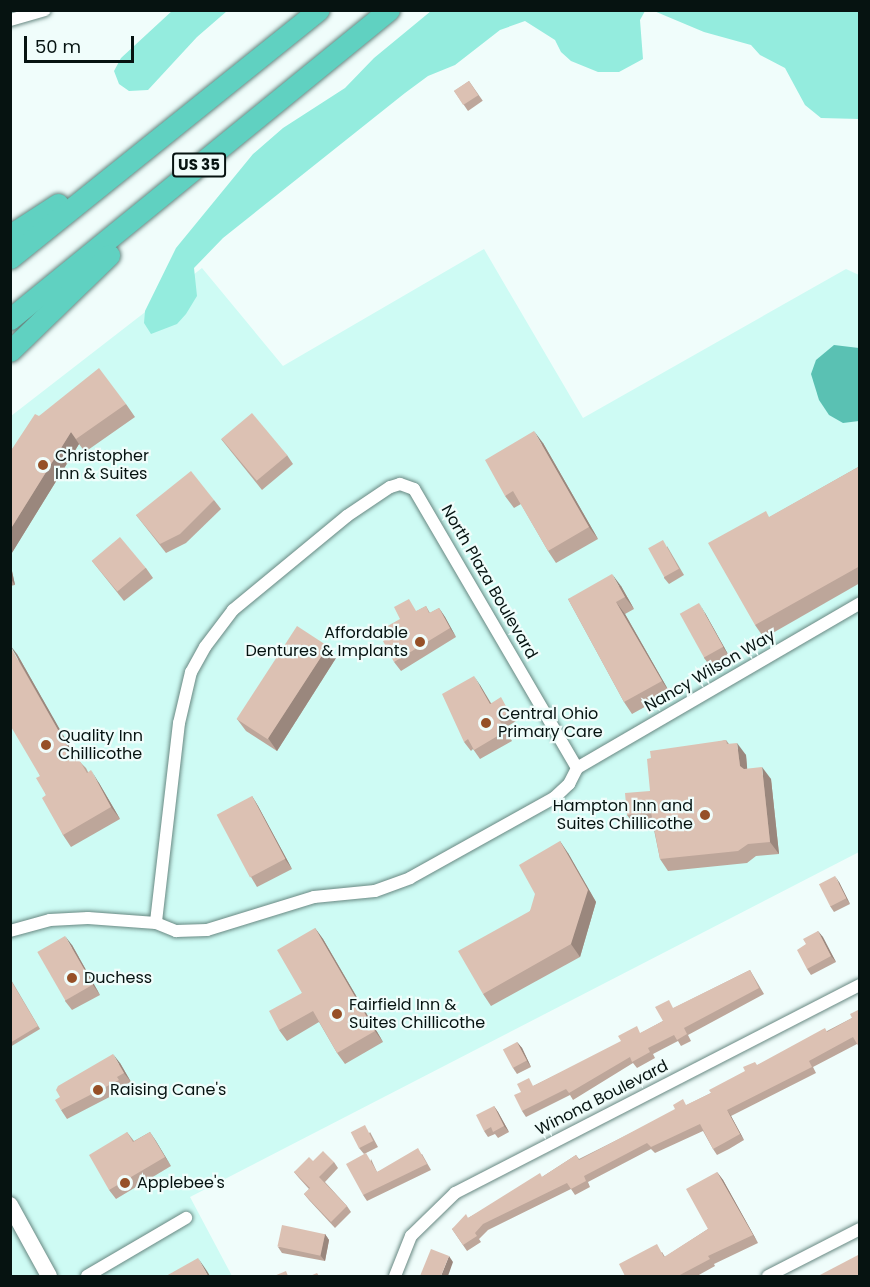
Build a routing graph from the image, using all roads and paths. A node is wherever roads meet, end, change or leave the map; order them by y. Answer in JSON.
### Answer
{"nodes":[{"id":1,"x":45,"y":10,"type":"edge"},
{"id":2,"x":319,"y":10,"type":"edge"},
{"id":3,"x":389,"y":10,"type":"edge"},
{"id":4,"x":10,"y":20,"type":"edge"},
{"id":5,"x":157,"y":140,"type":"junction"},
{"id":6,"x":219,"y":149,"type":"junction"},
{"id":7,"x":10,"y":235,"type":"edge"},
{"id":8,"x":10,"y":258,"type":"edge"},
{"id":9,"x":10,"y":319,"type":"edge"},
{"id":10,"x":10,"y":351,"type":"edge"},
{"id":11,"x":860,"y":603,"type":"edge"},
{"id":12,"x":577,"y":768,"type":"junction"},
{"id":13,"x":156,"y":923,"type":"junction"},
{"id":14,"x":10,"y":931,"type":"edge"},
{"id":15,"x":860,"y":985,"type":"edge"},
{"id":16,"x":10,"y":1205,"type":"edge"},
{"id":17,"x":186,"y":1218,"type":"dead end"},
{"id":18,"x":860,"y":1229,"type":"edge"},
{"id":19,"x":49,"y":1276,"type":"edge"},
{"id":20,"x":87,"y":1276,"type":"edge"},
{"id":21,"x":395,"y":1276,"type":"edge"},
{"id":22,"x":768,"y":1276,"type":"edge"}],
"edges":[{"from":1,"to":4,"type":"street"},
{"from":2,"to":5,"type":"highway","number":"US 35"},
{"from":3,"to":6,"type":"highway","number":"US 35"},
{"from":5,"to":7,"type":"highway"},
{"from":5,"to":8,"type":"highway","number":"US 35"},
{"from":6,"to":9,"type":"highway","number":"US 35"},
{"from":6,"to":10,"type":"highway"},
{"from":11,"to":12,"type":"street","name":"Nancy Wilson Way"},
{"from":12,"to":13,"type":"street"},
{"from":12,"to":13,"type":"street","name":"North Plaza Boulevard"},
{"from":13,"to":14,"type":"street"},
{"from":15,"to":21,"type":"street","name":"Winona Boulevard"},
{"from":16,"to":19,"type":"main road"},
{"from":17,"to":20,"type":"street"},
{"from":18,"to":22,"type":"street"}]}
